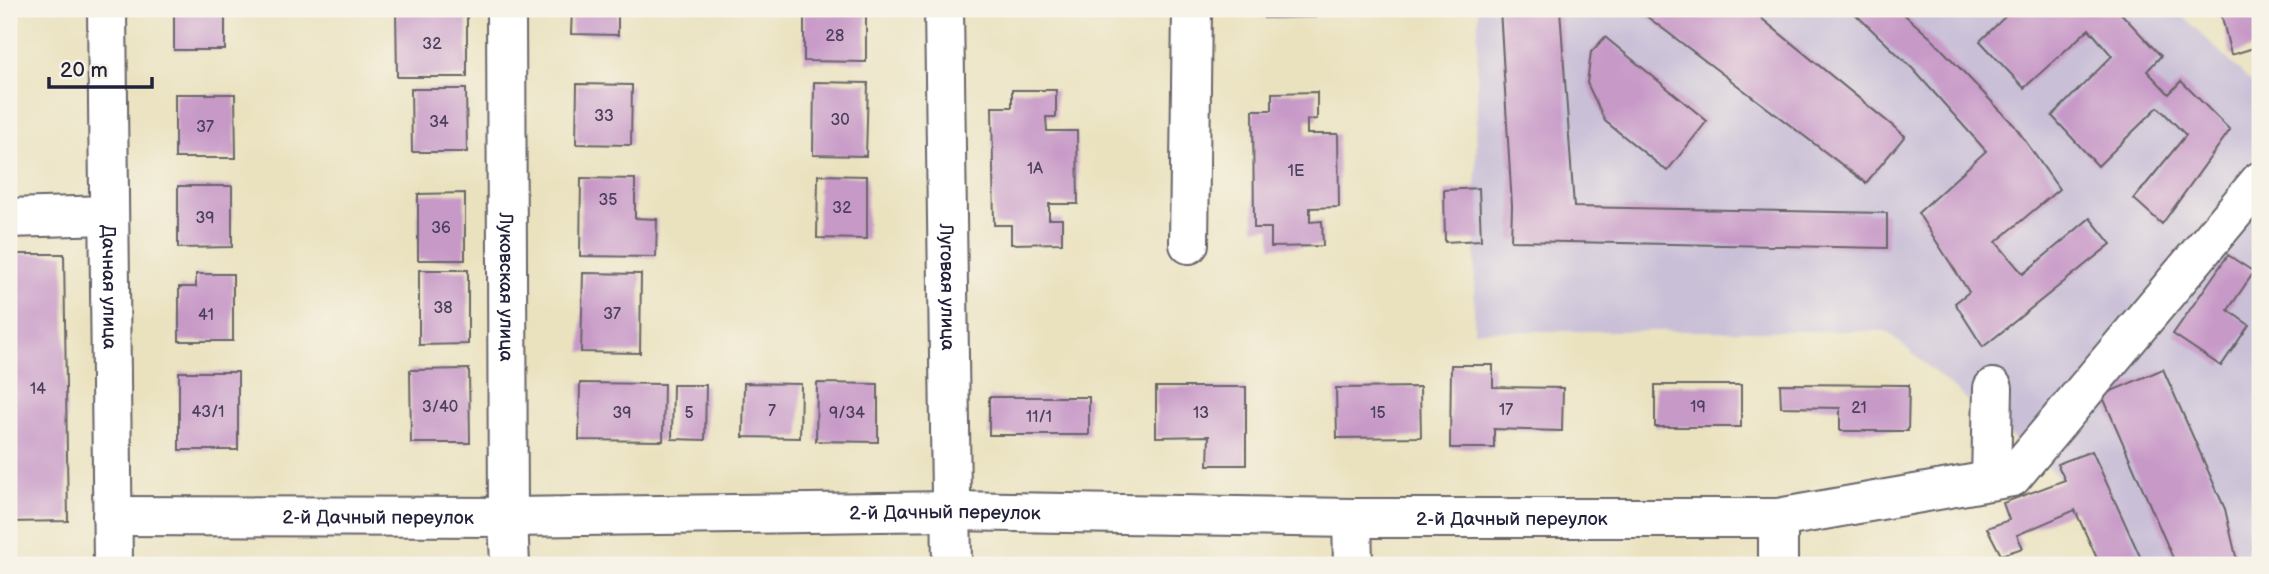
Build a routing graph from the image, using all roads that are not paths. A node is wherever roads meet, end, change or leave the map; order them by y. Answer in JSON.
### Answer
{"nodes":[{"id":1,"x":107,"y":9,"type":"edge"},
{"id":2,"x":506,"y":9,"type":"edge"},
{"id":3,"x":944,"y":9,"type":"edge"},
{"id":4,"x":1192,"y":9,"type":"edge"},
{"id":5,"x":2260,"y":181,"type":"edge"},
{"id":6,"x":109,"y":215,"type":"junction"},
{"id":7,"x":9,"y":218,"type":"edge"},
{"id":8,"x":1189,"y":244,"type":"dead end"},
{"id":9,"x":1993,"y":388,"type":"dead end"},
{"id":10,"x":1992,"y":480,"type":"junction"},
{"id":11,"x":953,"y":511,"type":"junction"},
{"id":12,"x":112,"y":516,"type":"junction"},
{"id":13,"x":508,"y":517,"type":"junction"},
{"id":14,"x":1352,"y":518,"type":"junction"},
{"id":15,"x":1779,"y":519,"type":"junction"},
{"id":16,"x":113,"y":565,"type":"edge"},
{"id":17,"x":510,"y":565,"type":"edge"},
{"id":18,"x":952,"y":565,"type":"edge"},
{"id":19,"x":1353,"y":565,"type":"edge"},
{"id":20,"x":1778,"y":565,"type":"edge"}],
"edges":[{"from":1,"to":6,"type":"street","name":"Дачная улица"},
{"from":2,"to":13,"type":"street","name":"Луковская улица"},
{"from":3,"to":11,"type":"street","name":"Луговая улица"},
{"from":4,"to":8,"type":"street"},
{"from":5,"to":10,"type":"street","name":"2-й Дачный переулок"},
{"from":6,"to":7,"type":"street"},
{"from":6,"to":12,"type":"street","name":"Дачная улица"},
{"from":9,"to":10,"type":"street"},
{"from":10,"to":15,"type":"street","name":"2-й Дачный переулок"},
{"from":11,"to":13,"type":"street","name":"2-й Дачный переулок"},
{"from":11,"to":14,"type":"street","name":"2-й Дачный переулок"},
{"from":11,"to":18,"type":"street","name":"Луговая улица"},
{"from":12,"to":13,"type":"street","name":"2-й Дачный переулок"},
{"from":12,"to":16,"type":"street","name":"Дачная улица"},
{"from":13,"to":17,"type":"street","name":"Луковская улица"},
{"from":14,"to":15,"type":"street","name":"2-й Дачный переулок"},
{"from":14,"to":19,"type":"street"},
{"from":15,"to":20,"type":"street"}]}
